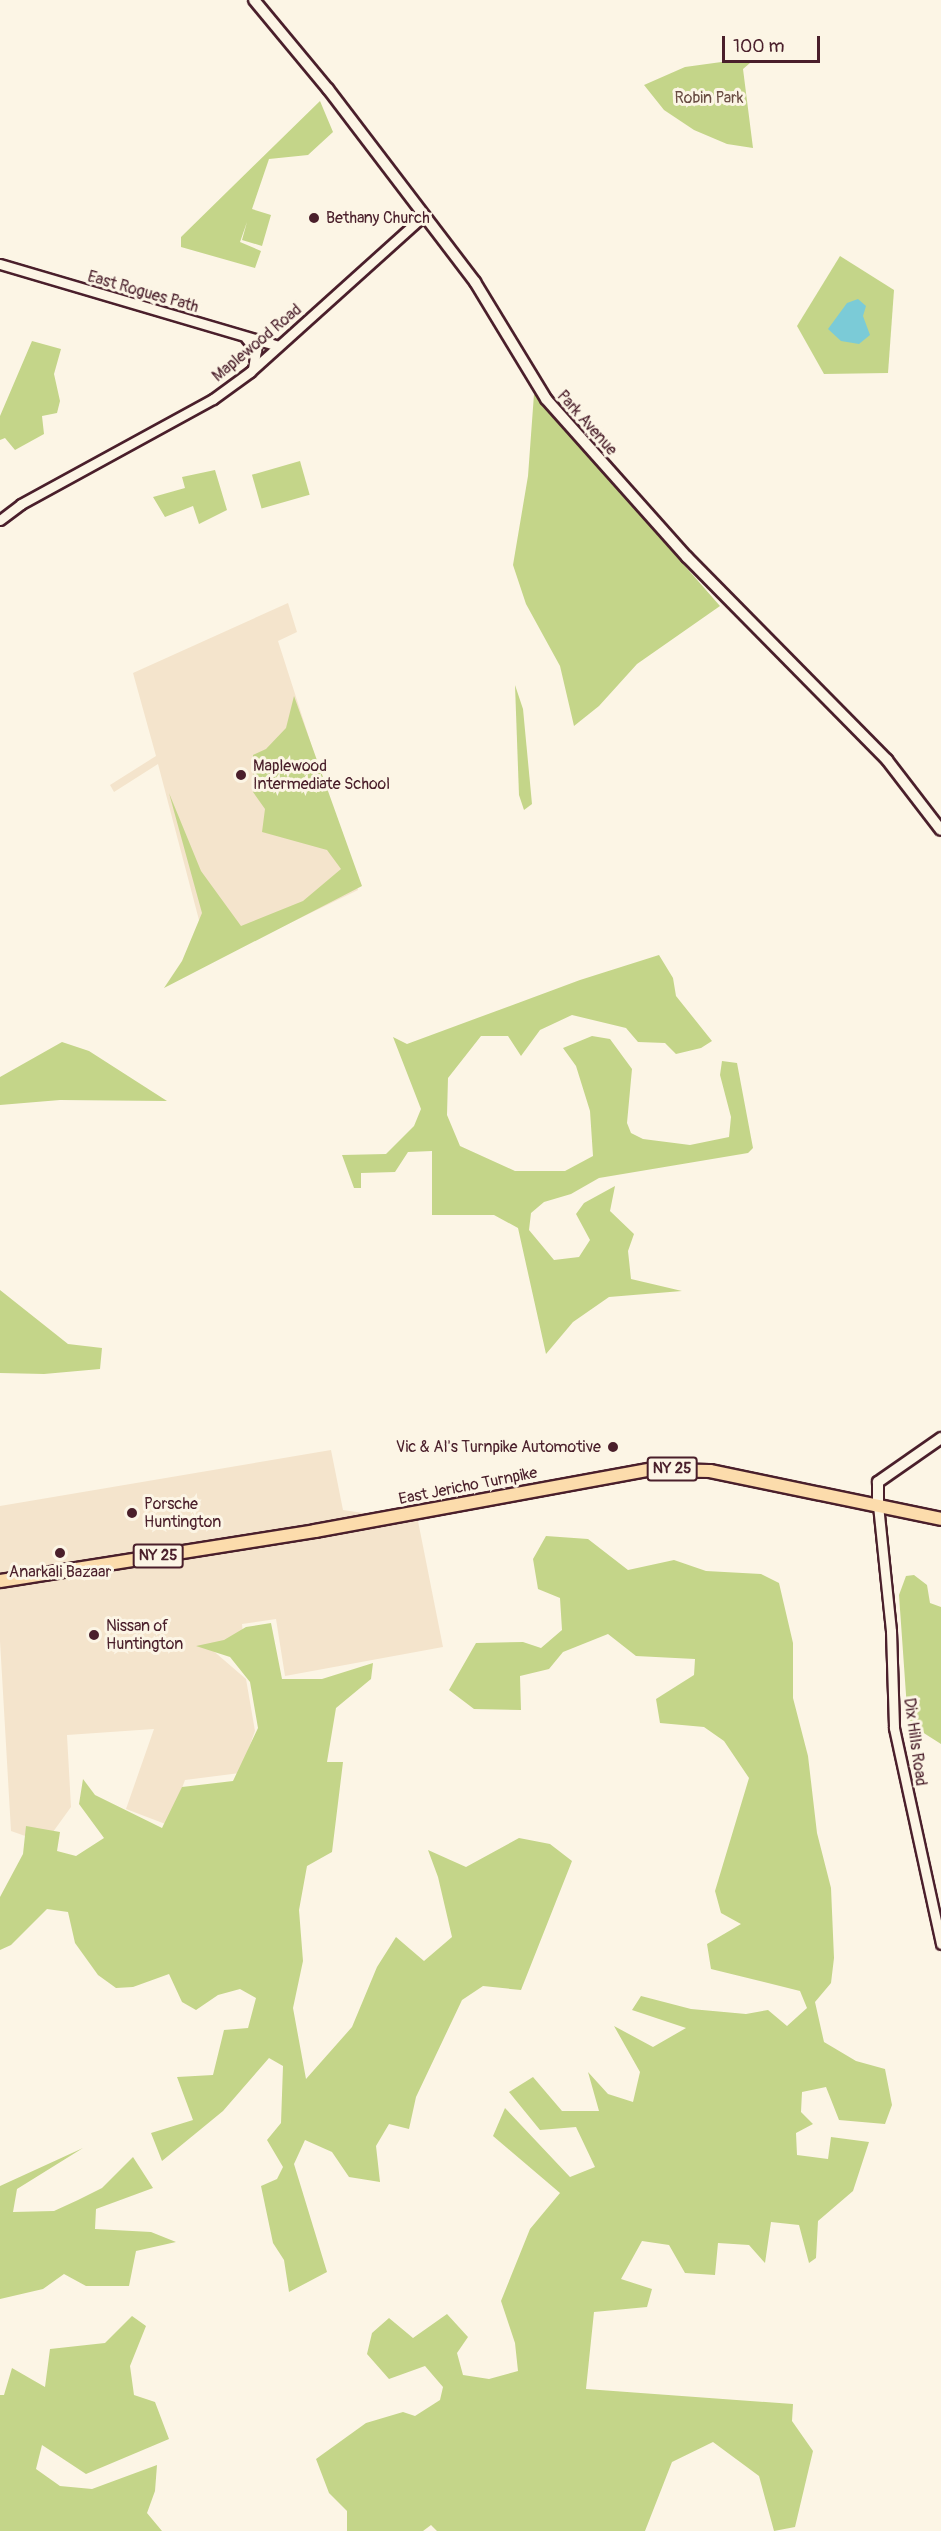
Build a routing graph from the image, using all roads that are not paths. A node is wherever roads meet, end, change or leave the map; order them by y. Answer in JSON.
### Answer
{"nodes":[{"id":1,"x":254,"y":0,"type":"edge"},
{"id":2,"x":422,"y":217,"type":"junction"},
{"id":3,"x":0,"y":264,"type":"edge"},
{"id":4,"x":244,"y":336,"type":"junction"},
{"id":5,"x":278,"y":346,"type":"junction"},
{"id":6,"x":250,"y":372,"type":"junction"},
{"id":7,"x":0,"y":520,"type":"edge"},
{"id":8,"x":941,"y":830,"type":"edge"},
{"id":9,"x":941,"y":1438,"type":"edge"},
{"id":10,"x":878,"y":1505,"type":"junction"},
{"id":11,"x":941,"y":1519,"type":"edge"},
{"id":12,"x":0,"y":1581,"type":"edge"},
{"id":13,"x":941,"y":1944,"type":"edge"}],
"edges":[{"from":1,"to":2,"type":"main road","name":"Park Avenue"},
{"from":2,"to":5,"type":"street","name":"Maplewood Road"},
{"from":2,"to":8,"type":"main road","name":"Park Avenue"},
{"from":3,"to":4,"type":"street","name":"East Rogues Path"},
{"from":4,"to":5,"type":"street","name":"East Rogues Path"},
{"from":4,"to":6,"type":"street"},
{"from":5,"to":6,"type":"street","name":"Maplewood Road"},
{"from":6,"to":7,"type":"street","name":"Maplewood Road"},
{"from":9,"to":10,"type":"main road"},
{"from":10,"to":11,"type":"main road","name":"East Jericho Turnpike","number":"NY 25"},
{"from":10,"to":12,"type":"main road","name":"East Jericho Turnpike","number":"NY 25"},
{"from":10,"to":13,"type":"street","name":"Dix Hills Road"}]}
